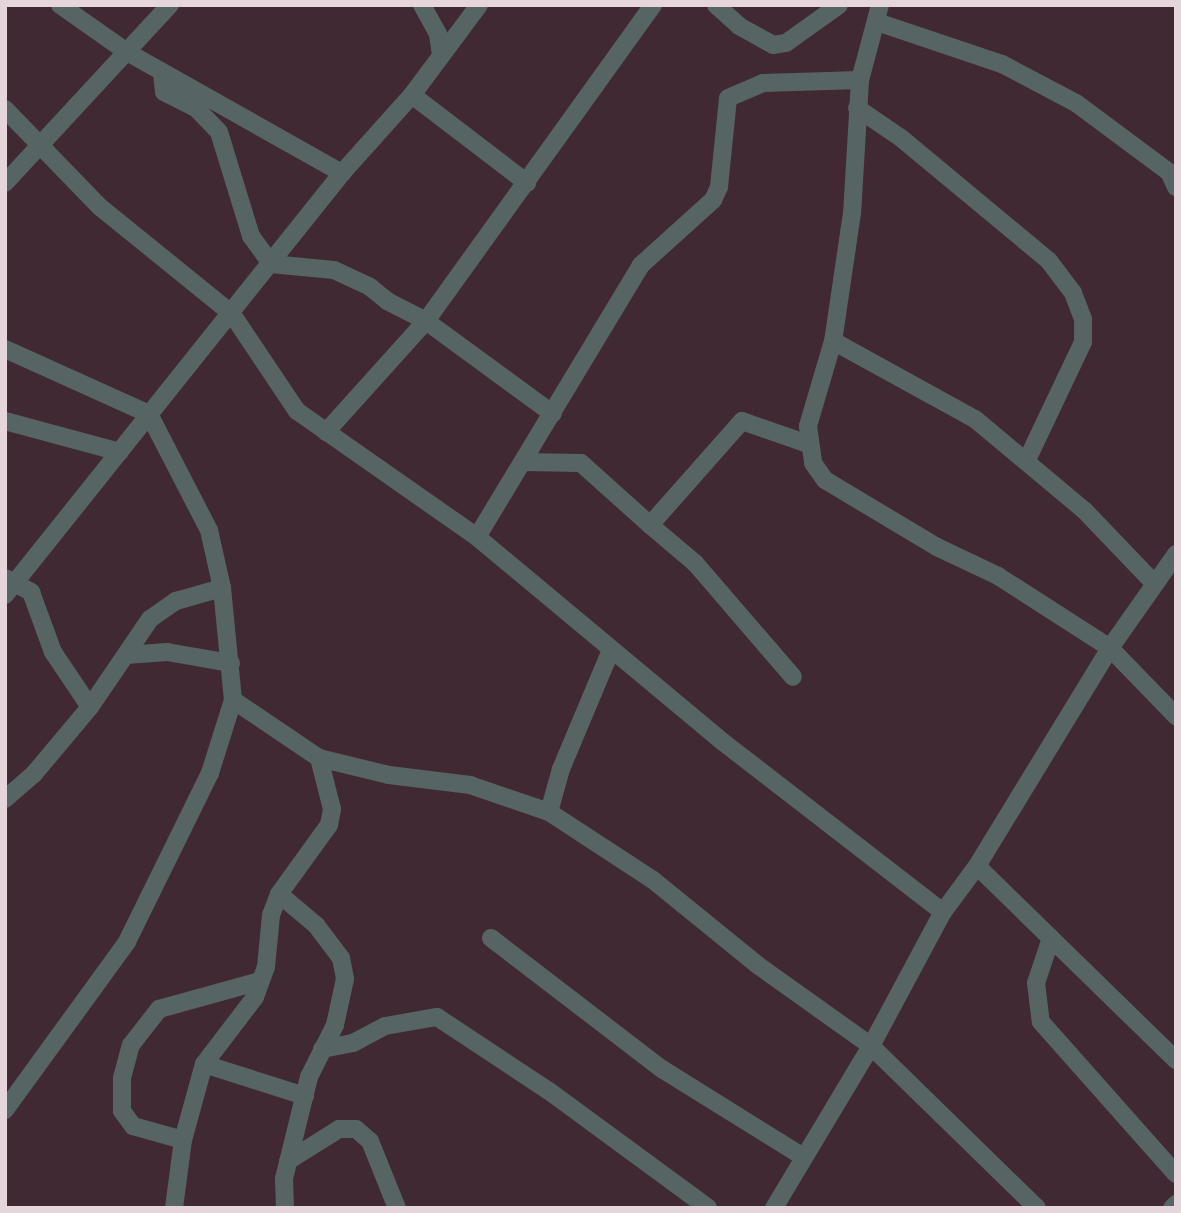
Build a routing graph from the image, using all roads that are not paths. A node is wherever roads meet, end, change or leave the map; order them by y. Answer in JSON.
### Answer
{"nodes":[{"id":1,"x":60,"y":5,"type":"edge"},
{"id":2,"x":170,"y":5,"type":"edge"},
{"id":3,"x":422,"y":5,"type":"edge"},
{"id":4,"x":479,"y":5,"type":"edge"},
{"id":5,"x":653,"y":5,"type":"edge"},
{"id":6,"x":716,"y":5,"type":"edge"},
{"id":7,"x":839,"y":5,"type":"edge"},
{"id":8,"x":878,"y":13,"type":"edge"},
{"id":9,"x":127,"y":52,"type":"junction"},
{"id":10,"x":441,"y":55,"type":"junction"},
{"id":11,"x":162,"y":73,"type":"junction"},
{"id":12,"x":860,"y":80,"type":"junction"},
{"id":13,"x":412,"y":95,"type":"junction"},
{"id":14,"x":857,"y":107,"type":"junction"},
{"id":15,"x":5,"y":109,"type":"edge"},
{"id":16,"x":40,"y":145,"type":"junction"},
{"id":17,"x":342,"y":173,"type":"junction"},
{"id":18,"x":1173,"y":173,"type":"edge"},
{"id":19,"x":5,"y":183,"type":"edge"},
{"id":20,"x":527,"y":183,"type":"junction"},
{"id":21,"x":271,"y":264,"type":"junction"},
{"id":22,"x":232,"y":314,"type":"junction"},
{"id":23,"x":426,"y":321,"type":"junction"},
{"id":24,"x":833,"y":341,"type":"junction"},
{"id":25,"x":5,"y":349,"type":"edge"},
{"id":26,"x":149,"y":414,"type":"junction"},
{"id":27,"x":553,"y":414,"type":"junction"},
{"id":28,"x":5,"y":421,"type":"edge"},
{"id":29,"x":326,"y":432,"type":"junction"},
{"id":30,"x":808,"y":444,"type":"junction"},
{"id":31,"x":120,"y":452,"type":"junction"},
{"id":32,"x":1027,"y":460,"type":"junction"},
{"id":33,"x":525,"y":462,"type":"junction"},
{"id":34,"x":650,"y":525,"type":"junction"},
{"id":35,"x":477,"y":537,"type":"junction"},
{"id":36,"x":1173,"y":563,"type":"edge"},
{"id":37,"x":1154,"y":583,"type":"junction"},
{"id":38,"x":8,"y":585,"type":"edge"},
{"id":39,"x":222,"y":588,"type":"junction"},
{"id":40,"x":1110,"y":648,"type":"junction"},
{"id":41,"x":611,"y":650,"type":"junction"},
{"id":42,"x":126,"y":655,"type":"junction"},
{"id":43,"x":231,"y":663,"type":"junction"},
{"id":44,"x":793,"y":677,"type":"dead end"},
{"id":45,"x":233,"y":699,"type":"junction"},
{"id":46,"x":90,"y":707,"type":"junction"},
{"id":47,"x":1176,"y":716,"type":"edge"},
{"id":48,"x":319,"y":758,"type":"junction"},
{"id":49,"x":5,"y":799,"type":"edge"},
{"id":50,"x":549,"y":812,"type":"junction"},
{"id":51,"x":977,"y":866,"type":"junction"},
{"id":52,"x":279,"y":894,"type":"junction"},
{"id":53,"x":943,"y":912,"type":"junction"},
{"id":54,"x":491,"y":938,"type":"dead end"},
{"id":55,"x":1051,"y":938,"type":"junction"},
{"id":56,"x":260,"y":981,"type":"junction"},
{"id":57,"x":871,"y":1046,"type":"junction"},
{"id":58,"x":322,"y":1049,"type":"junction"},
{"id":59,"x":1176,"y":1060,"type":"edge"},
{"id":60,"x":204,"y":1064,"type":"junction"},
{"id":61,"x":305,"y":1096,"type":"junction"},
{"id":62,"x":5,"y":1110,"type":"edge"},
{"id":63,"x":183,"y":1140,"type":"junction"},
{"id":64,"x":303,"y":1143,"type":"junction"},
{"id":65,"x":802,"y":1156,"type":"junction"},
{"id":66,"x":1176,"y":1174,"type":"edge"},
{"id":67,"x":1176,"y":1204,"type":"edge"},
{"id":68,"x":174,"y":1208,"type":"edge"},
{"id":69,"x":285,"y":1208,"type":"edge"},
{"id":70,"x":397,"y":1208,"type":"edge"},
{"id":71,"x":708,"y":1208,"type":"edge"},
{"id":72,"x":774,"y":1208,"type":"edge"},
{"id":73,"x":1037,"y":1208,"type":"edge"},
{"id":74,"x":1172,"y":1208,"type":"edge"}],
"edges":[{"from":1,"to":9,"type":"street"},
{"from":2,"to":9,"type":"street"},
{"from":3,"to":10,"type":"street"},
{"from":4,"to":10,"type":"street"},
{"from":5,"to":20,"type":"street"},
{"from":6,"to":7,"type":"street"},
{"from":8,"to":12,"type":"street"},
{"from":8,"to":18,"type":"street"},
{"from":9,"to":11,"type":"street"},
{"from":9,"to":16,"type":"street"},
{"from":10,"to":13,"type":"street"},
{"from":11,"to":17,"type":"street"},
{"from":11,"to":21,"type":"street"},
{"from":12,"to":14,"type":"street"},
{"from":12,"to":27,"type":"street"},
{"from":13,"to":17,"type":"street"},
{"from":13,"to":20,"type":"street"},
{"from":14,"to":24,"type":"street"},
{"from":14,"to":32,"type":"street"},
{"from":15,"to":16,"type":"street"},
{"from":16,"to":19,"type":"street"},
{"from":16,"to":22,"type":"street"},
{"from":17,"to":21,"type":"street"},
{"from":20,"to":23,"type":"street"},
{"from":21,"to":22,"type":"street"},
{"from":21,"to":23,"type":"street"},
{"from":22,"to":26,"type":"street"},
{"from":22,"to":29,"type":"street"},
{"from":23,"to":27,"type":"street"},
{"from":23,"to":29,"type":"street"},
{"from":24,"to":30,"type":"street"},
{"from":24,"to":32,"type":"street"},
{"from":25,"to":26,"type":"street"},
{"from":26,"to":31,"type":"street"},
{"from":26,"to":39,"type":"street"},
{"from":27,"to":33,"type":"street"},
{"from":28,"to":31,"type":"street"},
{"from":29,"to":35,"type":"street"},
{"from":30,"to":34,"type":"street"},
{"from":30,"to":40,"type":"street"},
{"from":31,"to":38,"type":"street"},
{"from":32,"to":37,"type":"street"},
{"from":33,"to":34,"type":"street"},
{"from":33,"to":35,"type":"street"},
{"from":34,"to":44,"type":"street"},
{"from":35,"to":41,"type":"street"},
{"from":36,"to":37,"type":"street"},
{"from":37,"to":40,"type":"street"},
{"from":38,"to":46,"type":"street"},
{"from":39,"to":42,"type":"street"},
{"from":39,"to":43,"type":"street"},
{"from":40,"to":47,"type":"street"},
{"from":40,"to":51,"type":"street"},
{"from":41,"to":50,"type":"street"},
{"from":41,"to":53,"type":"street"},
{"from":42,"to":43,"type":"street"},
{"from":42,"to":46,"type":"street"},
{"from":43,"to":45,"type":"street"},
{"from":45,"to":48,"type":"street"},
{"from":45,"to":62,"type":"street"},
{"from":46,"to":49,"type":"street"},
{"from":48,"to":50,"type":"street"},
{"from":48,"to":52,"type":"street"},
{"from":50,"to":57,"type":"street"},
{"from":51,"to":53,"type":"street"},
{"from":51,"to":55,"type":"street"},
{"from":52,"to":56,"type":"street"},
{"from":52,"to":58,"type":"street"},
{"from":53,"to":57,"type":"street"},
{"from":54,"to":65,"type":"street"},
{"from":55,"to":59,"type":"street"},
{"from":55,"to":66,"type":"street"},
{"from":56,"to":60,"type":"street"},
{"from":56,"to":63,"type":"street"},
{"from":57,"to":65,"type":"street"},
{"from":57,"to":73,"type":"street"},
{"from":58,"to":61,"type":"street"},
{"from":58,"to":71,"type":"street"},
{"from":60,"to":61,"type":"street"},
{"from":60,"to":63,"type":"street"},
{"from":61,"to":64,"type":"street"},
{"from":63,"to":68,"type":"street"},
{"from":64,"to":69,"type":"street"},
{"from":64,"to":70,"type":"street"},
{"from":65,"to":72,"type":"street"},
{"from":67,"to":74,"type":"street"}]}
